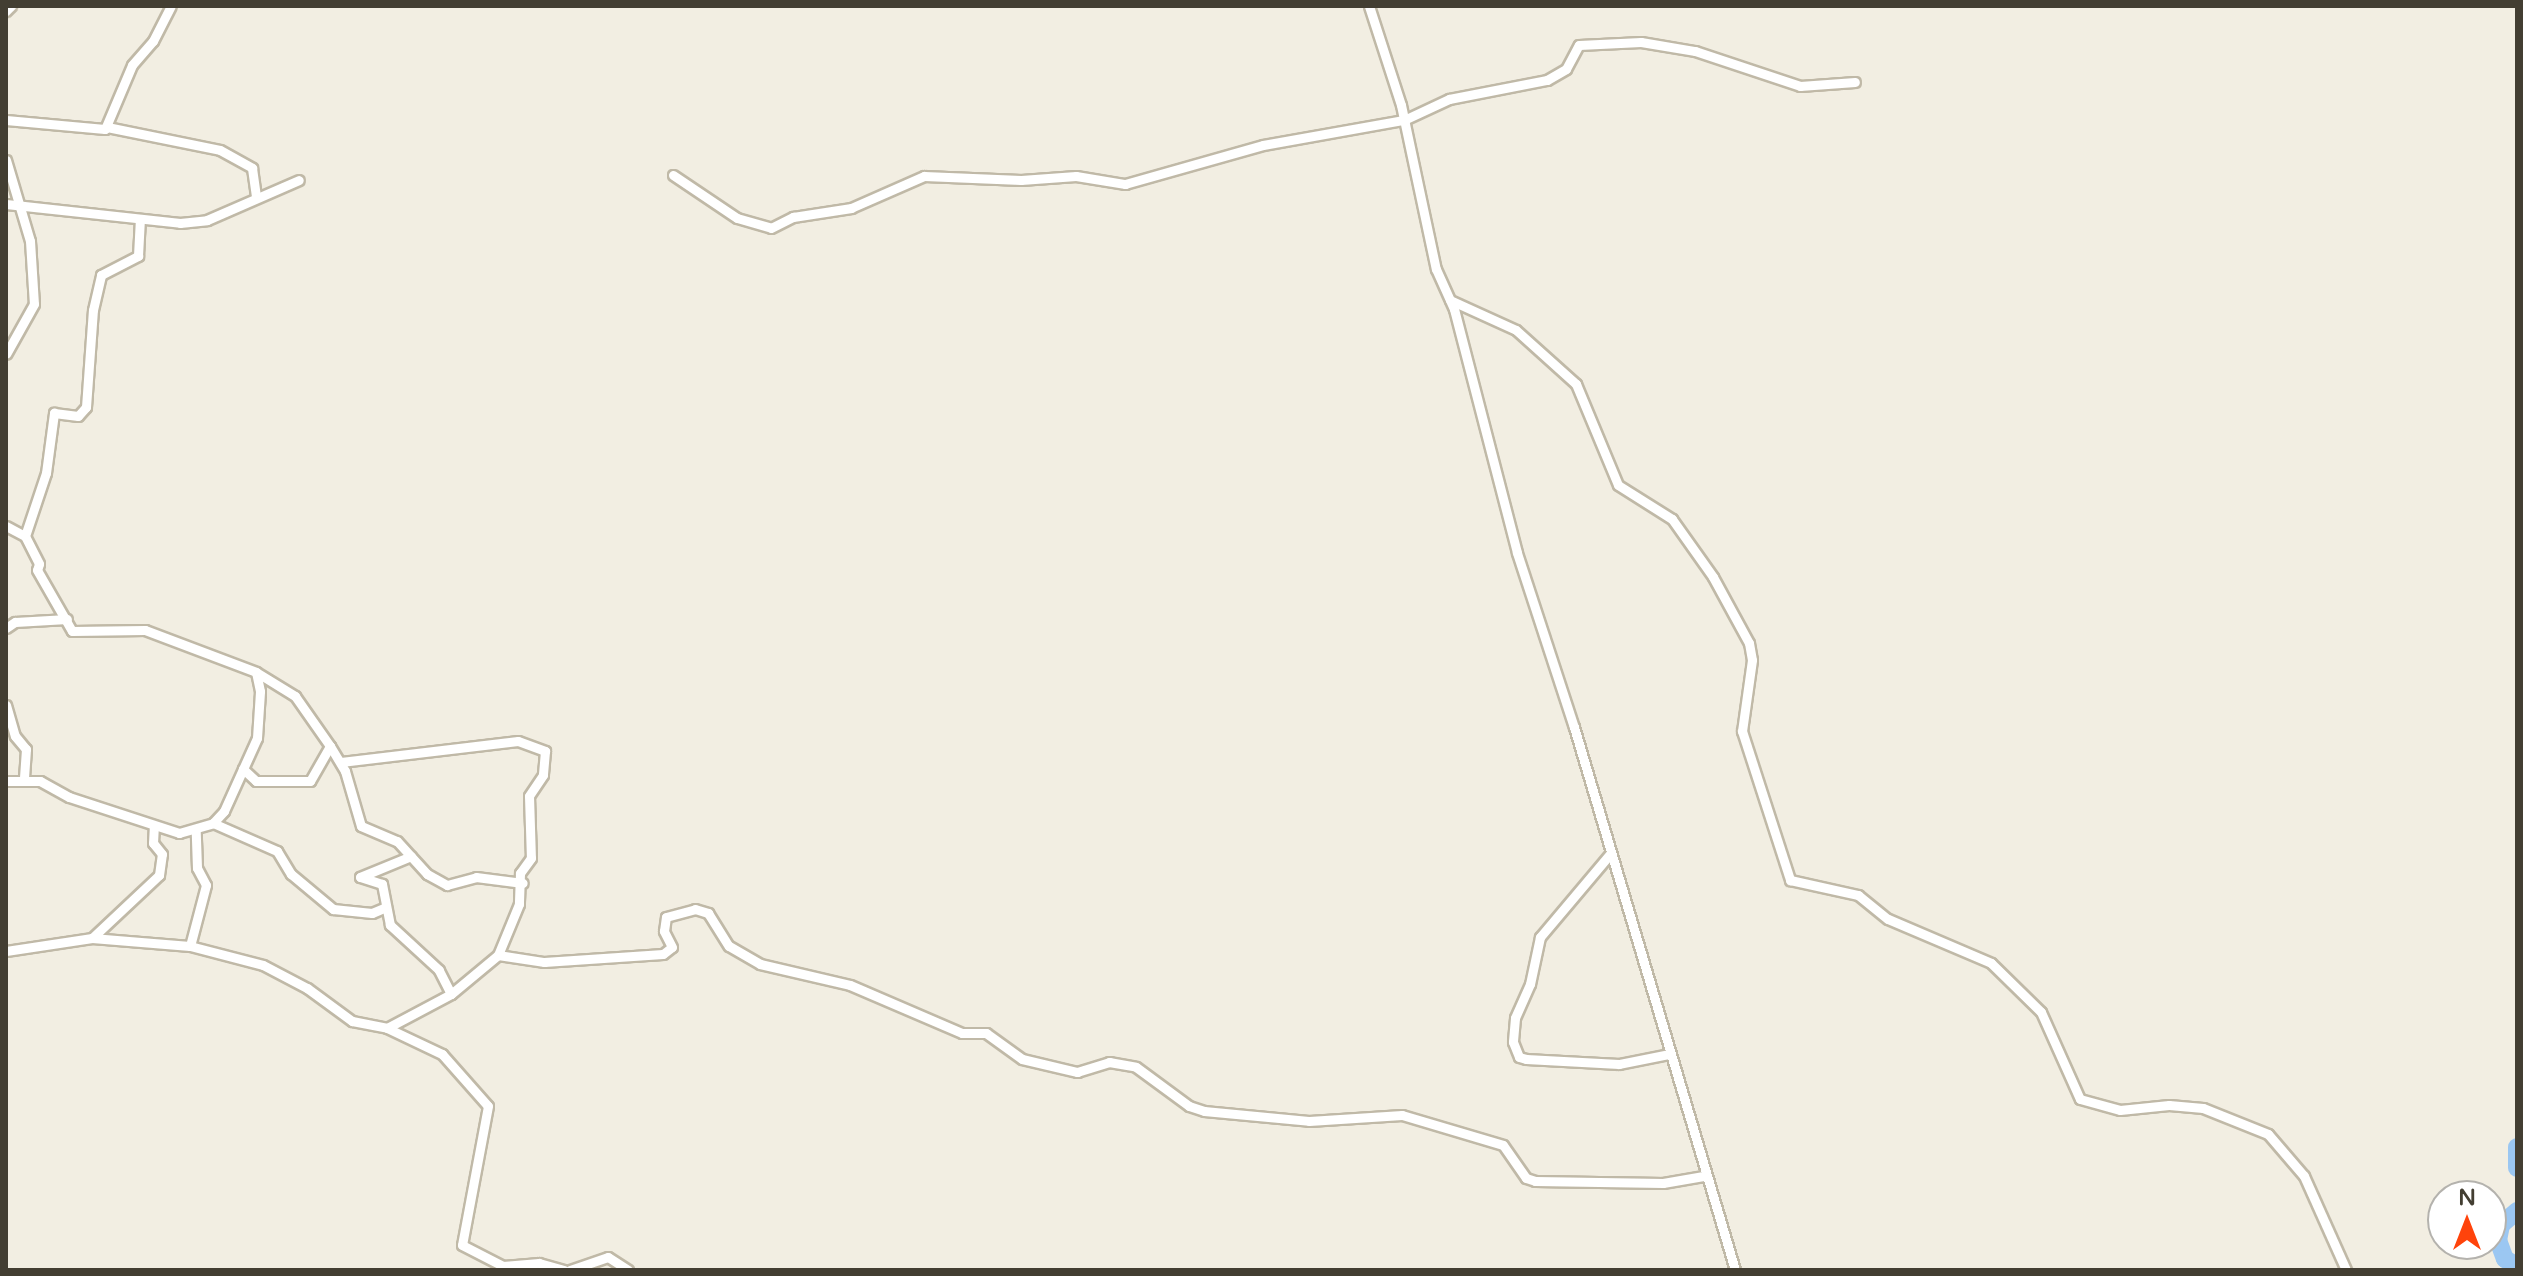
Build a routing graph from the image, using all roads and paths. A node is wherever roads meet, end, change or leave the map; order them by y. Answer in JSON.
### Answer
{"nodes":[{"id":1,"x":11,"y":6,"type":"edge"},
{"id":2,"x":171,"y":6,"type":"edge"},
{"id":3,"x":1369,"y":6,"type":"edge"},
{"id":4,"x":6,"y":11,"type":"edge"},
{"id":5,"x":1855,"y":82,"type":"dead end"},
{"id":6,"x":6,"y":120,"type":"edge"},
{"id":7,"x":1404,"y":120,"type":"junction"},
{"id":8,"x":107,"y":127,"type":"junction"},
{"id":9,"x":6,"y":160,"type":"edge"},
{"id":10,"x":673,"y":175,"type":"dead end"},
{"id":11,"x":299,"y":180,"type":"dead end"},
{"id":12,"x":14,"y":184,"type":"junction"},
{"id":13,"x":256,"y":196,"type":"junction"},
{"id":14,"x":6,"y":203,"type":"edge"},
{"id":15,"x":22,"y":208,"type":"junction"},
{"id":16,"x":140,"y":221,"type":"junction"},
{"id":17,"x":1450,"y":300,"type":"junction"},
{"id":18,"x":6,"y":354,"type":"edge"},
{"id":19,"x":6,"y":526,"type":"edge"},
{"id":20,"x":25,"y":536,"type":"junction"},
{"id":21,"x":67,"y":619,"type":"junction"},
{"id":22,"x":6,"y":628,"type":"edge"},
{"id":23,"x":256,"y":672,"type":"junction"},
{"id":24,"x":6,"y":705,"type":"edge"},
{"id":25,"x":330,"y":746,"type":"junction"},
{"id":26,"x":341,"y":762,"type":"junction"},
{"id":27,"x":243,"y":769,"type":"junction"},
{"id":28,"x":24,"y":777,"type":"junction"},
{"id":29,"x":6,"y":781,"type":"edge"},
{"id":30,"x":213,"y":823,"type":"junction"},
{"id":31,"x":154,"y":826,"type":"junction"},
{"id":32,"x":196,"y":830,"type":"junction"},
{"id":33,"x":1610,"y":854,"type":"junction"},
{"id":34,"x":411,"y":856,"type":"junction"},
{"id":35,"x":523,"y":883,"type":"junction"},
{"id":36,"x":386,"y":907,"type":"junction"},
{"id":37,"x":92,"y":938,"type":"junction"},
{"id":38,"x":190,"y":946,"type":"junction"},
{"id":39,"x":6,"y":951,"type":"edge"},
{"id":40,"x":498,"y":955,"type":"junction"},
{"id":41,"x":451,"y":994,"type":"junction"},
{"id":42,"x":387,"y":1028,"type":"junction"},
{"id":43,"x":1669,"y":1054,"type":"junction"},
{"id":44,"x":1703,"y":1176,"type":"junction"},
{"id":45,"x":564,"y":1270,"type":"edge"},
{"id":46,"x":570,"y":1270,"type":"edge"},
{"id":47,"x":628,"y":1270,"type":"edge"},
{"id":48,"x":1735,"y":1270,"type":"edge"},
{"id":49,"x":2346,"y":1270,"type":"edge"}],
"edges":[{"from":1,"to":4,"type":"street"},
{"from":2,"to":8,"type":"street"},
{"from":3,"to":7,"type":"street"},
{"from":5,"to":7,"type":"street"},
{"from":6,"to":8,"type":"street"},
{"from":7,"to":10,"type":"street"},
{"from":7,"to":17,"type":"street"},
{"from":8,"to":13,"type":"street"},
{"from":9,"to":12,"type":"street"},
{"from":11,"to":13,"type":"street"},
{"from":12,"to":14,"type":"street"},
{"from":12,"to":15,"type":"street"},
{"from":13,"to":16,"type":"street"},
{"from":14,"to":15,"type":"street"},
{"from":15,"to":16,"type":"street"},
{"from":15,"to":18,"type":"street"},
{"from":16,"to":20,"type":"street"},
{"from":17,"to":33,"type":"street"},
{"from":17,"to":49,"type":"street"},
{"from":19,"to":20,"type":"street"},
{"from":20,"to":21,"type":"street"},
{"from":21,"to":22,"type":"street"},
{"from":21,"to":23,"type":"street"},
{"from":23,"to":25,"type":"street"},
{"from":23,"to":27,"type":"street"},
{"from":24,"to":28,"type":"street"},
{"from":25,"to":26,"type":"street"},
{"from":25,"to":27,"type":"street"},
{"from":26,"to":34,"type":"street"},
{"from":26,"to":35,"type":"street"},
{"from":27,"to":30,"type":"street"},
{"from":28,"to":29,"type":"street"},
{"from":28,"to":31,"type":"street"},
{"from":30,"to":32,"type":"street"},
{"from":30,"to":36,"type":"street"},
{"from":31,"to":32,"type":"street"},
{"from":31,"to":37,"type":"street"},
{"from":32,"to":38,"type":"street"},
{"from":33,"to":43,"type":"street"},
{"from":33,"to":43,"type":"street"},
{"from":34,"to":35,"type":"street"},
{"from":34,"to":36,"type":"street"},
{"from":35,"to":40,"type":"street"},
{"from":36,"to":41,"type":"street"},
{"from":37,"to":38,"type":"street"},
{"from":37,"to":39,"type":"street"},
{"from":38,"to":42,"type":"street"},
{"from":40,"to":41,"type":"street"},
{"from":40,"to":44,"type":"street"},
{"from":41,"to":42,"type":"street"},
{"from":42,"to":45,"type":"street"},
{"from":43,"to":44,"type":"street"},
{"from":44,"to":48,"type":"street"},
{"from":46,"to":47,"type":"street"}]}
